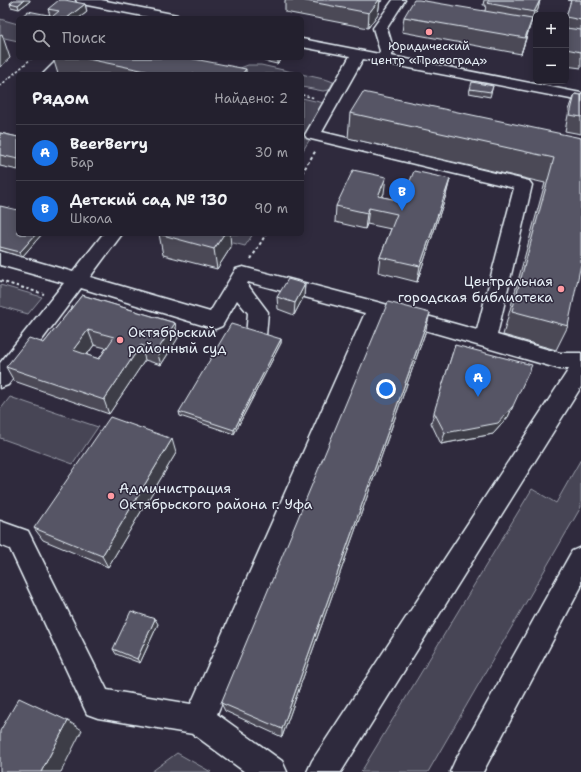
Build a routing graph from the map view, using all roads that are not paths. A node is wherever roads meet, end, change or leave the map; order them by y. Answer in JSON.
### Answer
{"nodes":[{"id":1,"x":82,"y":0,"type":"edge"},
{"id":2,"x":398,"y":0,"type":"edge"},
{"id":3,"x":114,"y":4,"type":"edge"},
{"id":4,"x":105,"y":16,"type":"edge"},
{"id":5,"x":164,"y":16,"type":"edge"},
{"id":6,"x":304,"y":44,"type":"edge"},
{"id":7,"x":358,"y":55,"type":"junction"},
{"id":8,"x":383,"y":59,"type":"junction"},
{"id":9,"x":65,"y":60,"type":"edge"},
{"id":10,"x":52,"y":72,"type":"edge"},
{"id":11,"x":581,"y":97,"type":"edge"},
{"id":12,"x":111,"y":236,"type":"edge"},
{"id":13,"x":0,"y":258,"type":"edge"},
{"id":14,"x":239,"y":279,"type":"junction"},
{"id":15,"x":76,"y":280,"type":"junction"},
{"id":16,"x":377,"y":309,"type":"junction"},
{"id":17,"x":256,"y":336,"type":"edge"},
{"id":18,"x":485,"y":340,"type":"junction"},
{"id":19,"x":581,"y":361,"type":"edge"},
{"id":20,"x":581,"y":369,"type":"edge"},
{"id":21,"x":0,"y":379,"type":"edge"},
{"id":22,"x":0,"y":533,"type":"edge"},
{"id":23,"x":581,"y":560,"type":"edge"},
{"id":24,"x":199,"y":720,"type":"junction"},
{"id":25,"x":271,"y":772,"type":"edge"},
{"id":26,"x":323,"y":772,"type":"edge"},
{"id":27,"x":466,"y":772,"type":"edge"}],
"edges":[{"from":1,"to":3,"type":"street"},
{"from":2,"to":8,"type":"street"},
{"from":3,"to":4,"type":"street"},
{"from":3,"to":5,"type":"street"},
{"from":6,"to":7,"type":"street"},
{"from":7,"to":8,"type":"street"},
{"from":7,"to":18,"type":"street"},
{"from":8,"to":11,"type":"street"},
{"from":9,"to":10,"type":"street"},
{"from":12,"to":15,"type":"street"},
{"from":13,"to":15,"type":"street"},
{"from":14,"to":15,"type":"street"},
{"from":14,"to":16,"type":"street"},
{"from":14,"to":17,"type":"street"},
{"from":15,"to":21,"type":"street"},
{"from":16,"to":18,"type":"street"},
{"from":16,"to":24,"type":"street"},
{"from":18,"to":19,"type":"street"},
{"from":20,"to":26,"type":"street"},
{"from":22,"to":24,"type":"street"},
{"from":23,"to":27,"type":"street"},
{"from":24,"to":25,"type":"street"}]}
